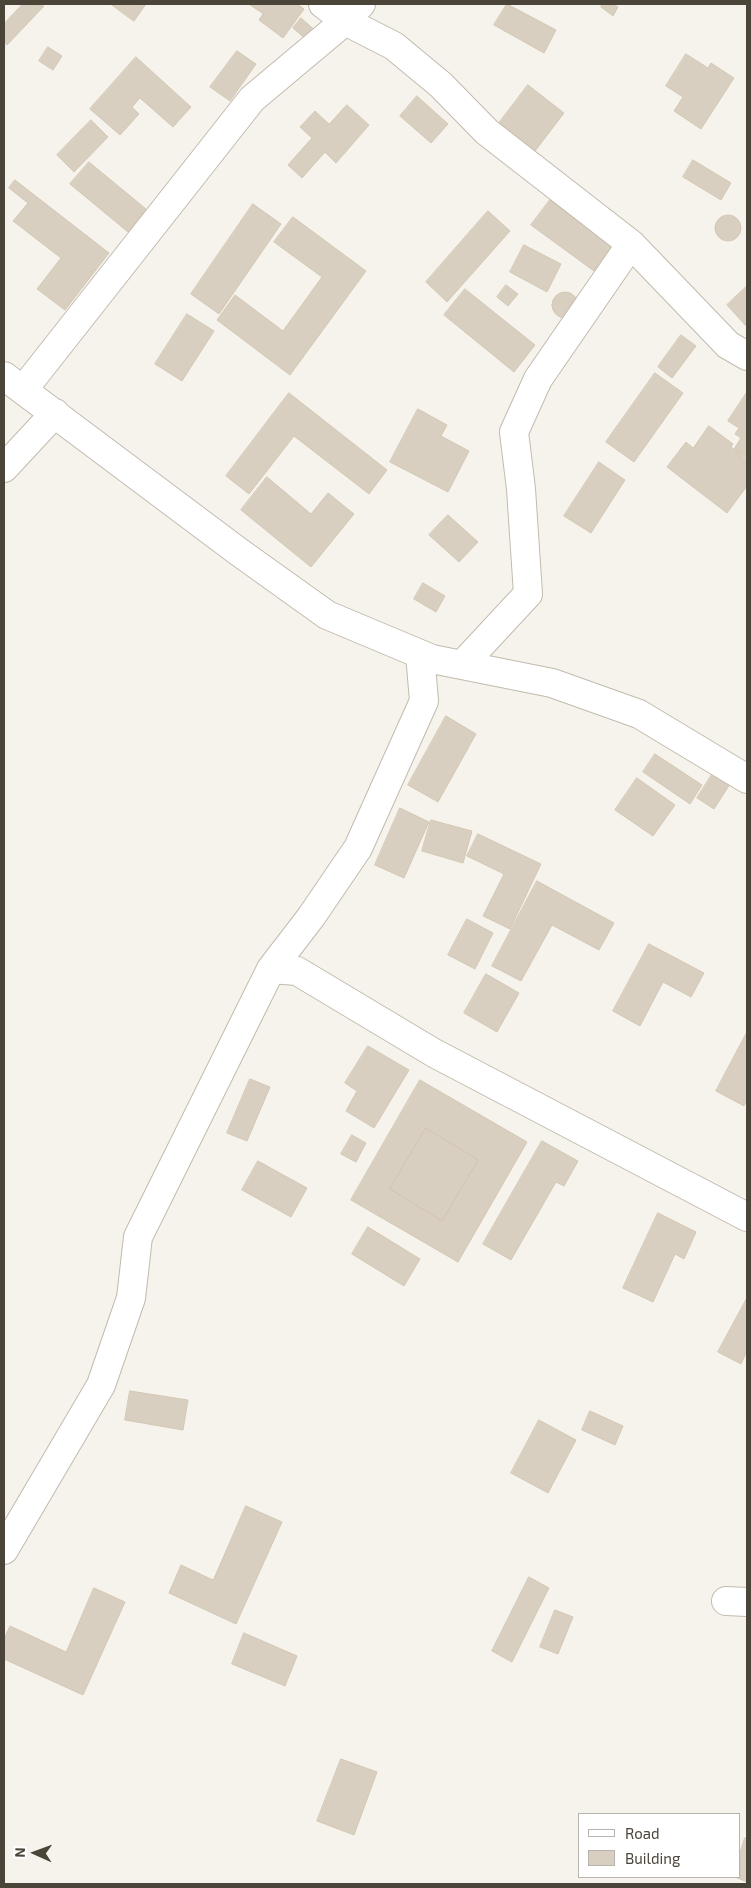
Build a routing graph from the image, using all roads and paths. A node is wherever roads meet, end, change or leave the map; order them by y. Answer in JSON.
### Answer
{"nodes":[{"id":1,"x":323,"y":4,"type":"edge"},
{"id":2,"x":353,"y":12,"type":"edge"},
{"id":3,"x":631,"y":244,"type":"junction"},
{"id":4,"x":747,"y":356,"type":"edge"},
{"id":5,"x":13,"y":383,"type":"edge"},
{"id":6,"x":55,"y":413,"type":"junction"},
{"id":7,"x":4,"y":468,"type":"edge"},
{"id":8,"x":420,"y":654,"type":"junction"},
{"id":9,"x":462,"y":665,"type":"junction"},
{"id":10,"x":747,"y":779,"type":"edge"},
{"id":11,"x":271,"y":969,"type":"junction"},
{"id":12,"x":747,"y":1217,"type":"edge"},
{"id":13,"x":4,"y":1550,"type":"edge"}],
"edges":[{"from":1,"to":2,"type":"street"},
{"from":2,"to":3,"type":"street"},
{"from":2,"to":5,"type":"street"},
{"from":3,"to":4,"type":"street"},
{"from":3,"to":9,"type":"street"},
{"from":5,"to":6,"type":"street"},
{"from":6,"to":7,"type":"street"},
{"from":6,"to":8,"type":"street"},
{"from":8,"to":9,"type":"street"},
{"from":8,"to":11,"type":"street"},
{"from":9,"to":10,"type":"street"},
{"from":11,"to":12,"type":"street"},
{"from":11,"to":13,"type":"street"}]}
